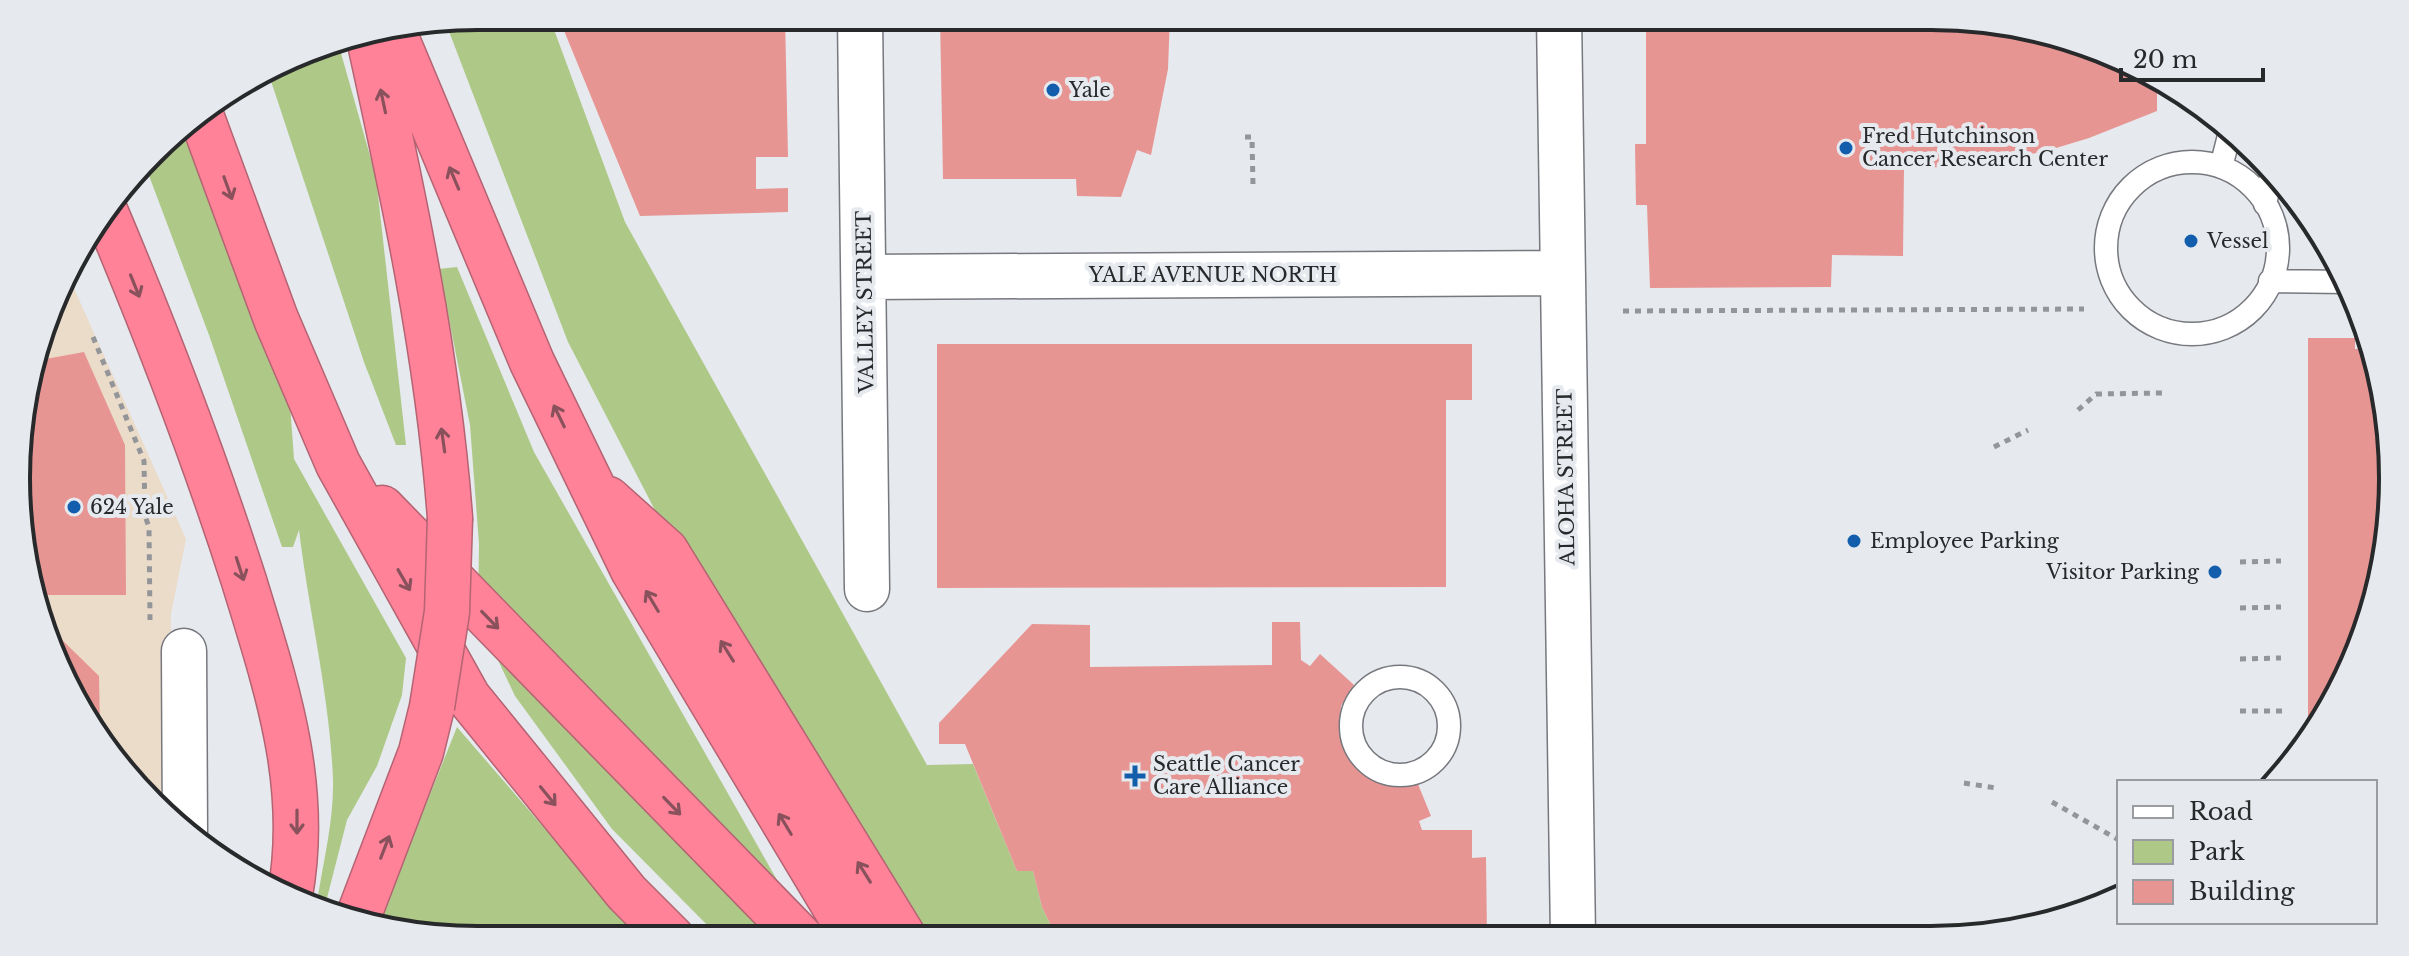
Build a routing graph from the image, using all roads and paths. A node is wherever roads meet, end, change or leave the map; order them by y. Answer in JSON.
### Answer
{"nodes":[{"id":1,"x":860,"y":30,"type":"edge"},
{"id":2,"x":1559,"y":30,"type":"edge"},
{"id":3,"x":396,"y":38,"type":"edge"},
{"id":4,"x":370,"y":43,"type":"edge"},
{"id":5,"x":204,"y":124,"type":"edge"},
{"id":6,"x":1245,"y":137,"type":"dead end"},
{"id":7,"x":2227,"y":142,"type":"edge"},
{"id":8,"x":2221,"y":167,"type":"junction"},
{"id":9,"x":2269,"y":185,"type":"edge"},
{"id":10,"x":1253,"y":186,"type":"dead end"},
{"id":11,"x":2265,"y":204,"type":"junction"},
{"id":12,"x":110,"y":223,"type":"edge"},
{"id":13,"x":1563,"y":273,"type":"junction"},
{"id":14,"x":864,"y":277,"type":"junction"},
{"id":15,"x":2270,"y":281,"type":"junction"},
{"id":16,"x":2334,"y":282,"type":"edge"},
{"id":17,"x":2084,"y":309,"type":"dead end"},
{"id":18,"x":1623,"y":311,"type":"dead end"},
{"id":19,"x":93,"y":337,"type":"dead end"},
{"id":20,"x":2163,"y":393,"type":"dead end"},
{"id":21,"x":2078,"y":410,"type":"dead end"},
{"id":22,"x":2028,"y":430,"type":"dead end"},
{"id":23,"x":1994,"y":447,"type":"dead end"},
{"id":24,"x":338,"y":464,"type":"junction"},
{"id":25,"x":593,"y":486,"type":"junction"},
{"id":26,"x":2281,"y":561,"type":"dead end"},
{"id":27,"x":2240,"y":562,"type":"dead end"},
{"id":28,"x":867,"y":589,"type":"dead end"},
{"id":29,"x":2281,"y":607,"type":"dead end"},
{"id":30,"x":2240,"y":608,"type":"dead end"},
{"id":31,"x":150,"y":622,"type":"dead end"},
{"id":32,"x":184,"y":651,"type":"dead end"},
{"id":33,"x":2281,"y":658,"type":"dead end"},
{"id":34,"x":2240,"y":659,"type":"dead end"},
{"id":35,"x":2240,"y":711,"type":"dead end"},
{"id":36,"x":2282,"y":711,"type":"dead end"},
{"id":37,"x":1393,"y":775,"type":"joint"},
{"id":38,"x":1964,"y":783,"type":"dead end"},
{"id":39,"x":1996,"y":788,"type":"dead end"},
{"id":40,"x":2052,"y":802,"type":"dead end"},
{"id":41,"x":185,"y":817,"type":"edge"},
{"id":42,"x":2117,"y":839,"type":"edge"},
{"id":43,"x":292,"y":885,"type":"edge"},
{"id":44,"x":361,"y":911,"type":"edge"},
{"id":45,"x":660,"y":926,"type":"edge"},
{"id":46,"x":789,"y":926,"type":"edge"},
{"id":47,"x":846,"y":926,"type":"edge"},
{"id":48,"x":897,"y":926,"type":"edge"},
{"id":49,"x":1573,"y":926,"type":"edge"}],
"edges":[{"from":1,"to":14,"type":"street","name":"VALLEY STREET"},
{"from":2,"to":13,"type":"street","name":"ALOHA STREET"},
{"from":25,"to":3,"type":"highway","one_way":true},
{"from":44,"to":4,"type":"highway","one_way":true,"bridge":true},
{"from":5,"to":24,"type":"highway","one_way":true},
{"from":6,"to":10,"type":"path"},
{"from":7,"to":8,"type":"lane"},
{"from":8,"to":11,"type":"lane"},
{"from":8,"to":15,"type":"lane"},
{"from":9,"to":11,"type":"lane"},
{"from":11,"to":15,"type":"lane"},
{"from":12,"to":43,"type":"highway","one_way":true},
{"from":13,"to":14,"type":"street","name":"YALE AVENUE NORTH"},
{"from":13,"to":49,"type":"street","name":"ALOHA STREET"},
{"from":14,"to":28,"type":"street","name":"VALLEY STREET"},
{"from":15,"to":16,"type":"lane"},
{"from":17,"to":18,"type":"path"},
{"from":19,"to":31,"type":"path"},
{"from":20,"to":21,"type":"path"},
{"from":22,"to":23,"type":"path"},
{"from":24,"to":45,"type":"highway","one_way":true},
{"from":24,"to":46,"type":"highway","one_way":true},
{"from":47,"to":25,"type":"highway","one_way":true},
{"from":48,"to":25,"type":"highway","one_way":true},
{"from":26,"to":27,"type":"path"},
{"from":29,"to":30,"type":"path"},
{"from":32,"to":41,"type":"street"},
{"from":33,"to":34,"type":"path"},
{"from":35,"to":36,"type":"path"},
{"from":37,"to":37,"type":"lane"},
{"from":38,"to":39,"type":"path"},
{"from":40,"to":42,"type":"path"}]}
